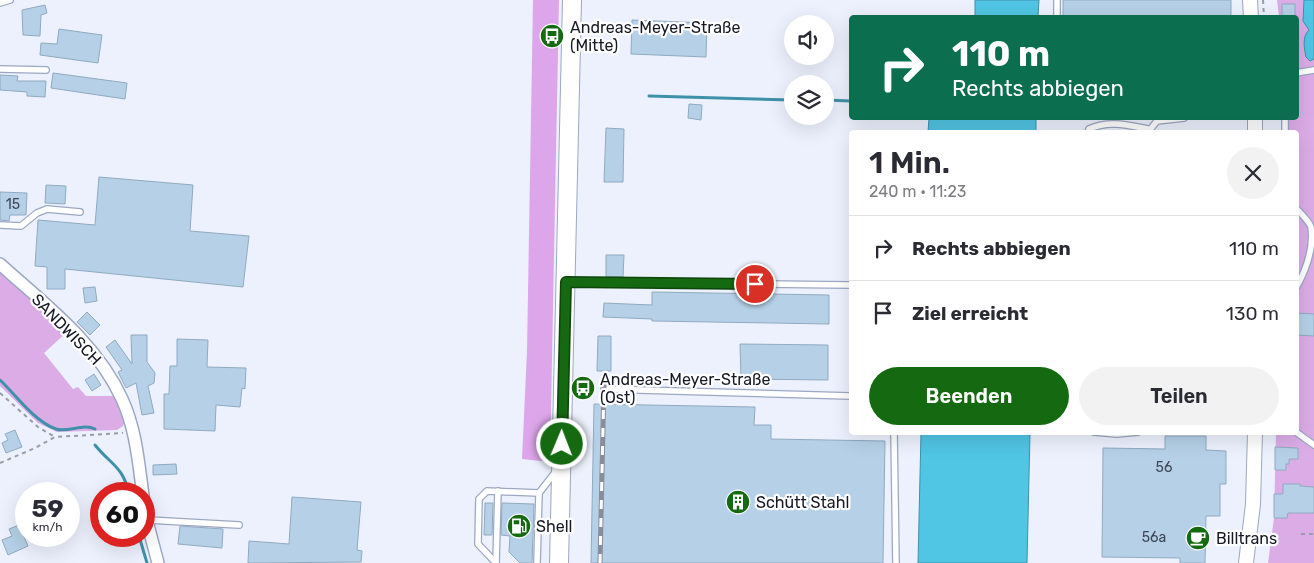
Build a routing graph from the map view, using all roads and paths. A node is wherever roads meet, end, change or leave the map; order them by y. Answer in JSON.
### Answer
{"nodes":[{"id":1,"x":10,"y":0,"type":"edge"},
{"id":2,"x":572,"y":0,"type":"edge"},
{"id":3,"x":1057,"y":0,"type":"edge"},
{"id":4,"x":1250,"y":0,"type":"edge"},
{"id":5,"x":1263,"y":0,"type":"edge"},
{"id":6,"x":0,"y":3,"type":"edge"},
{"id":7,"x":1057,"y":15,"type":"edge"},
{"id":8,"x":1251,"y":15,"type":"edge"},
{"id":9,"x":1264,"y":15,"type":"edge"},
{"id":10,"x":0,"y":69,"type":"edge"},
{"id":11,"x":46,"y":70,"type":"dead end"},
{"id":12,"x":1314,"y":70,"type":"edge"},
{"id":13,"x":1299,"y":72,"type":"edge"},
{"id":14,"x":1165,"y":120,"type":"edge"},
{"id":15,"x":1089,"y":130,"type":"edge"},
{"id":16,"x":1144,"y":130,"type":"edge"},
{"id":17,"x":1149,"y":130,"type":"edge"},
{"id":18,"x":80,"y":212,"type":"dead end"},
{"id":19,"x":1299,"y":212,"type":"edge"},
{"id":20,"x":0,"y":225,"type":"edge"},
{"id":21,"x":0,"y":264,"type":"edge"},
{"id":22,"x":566,"y":282,"type":"junction"},
{"id":23,"x":1299,"y":283,"type":"edge"},
{"id":24,"x":849,"y":285,"type":"edge"},
{"id":25,"x":604,"y":389,"type":"dead end"},
{"id":26,"x":0,"y":393,"type":"edge"},
{"id":27,"x":849,"y":396,"type":"edge"},
{"id":28,"x":133,"y":431,"type":"junction"},
{"id":29,"x":1299,"y":434,"type":"edge"},
{"id":30,"x":894,"y":435,"type":"edge"},
{"id":31,"x":1255,"y":435,"type":"edge"},
{"id":32,"x":55,"y":437,"type":"junction"},
{"id":33,"x":1314,"y":445,"type":"edge"},
{"id":34,"x":0,"y":463,"type":"edge"},
{"id":35,"x":561,"y":464,"type":"junction"},
{"id":36,"x":142,"y":482,"type":"edge"},
{"id":37,"x":498,"y":491,"type":"junction"},
{"id":38,"x":539,"y":493,"type":"junction"},
{"id":39,"x":155,"y":520,"type":"edge"},
{"id":40,"x":239,"y":525,"type":"dead end"},
{"id":41,"x":1301,"y":534,"type":"dead end"},
{"id":42,"x":1314,"y":534,"type":"edge"},
{"id":43,"x":154,"y":547,"type":"edge"},
{"id":44,"x":158,"y":563,"type":"edge"},
{"id":45,"x":496,"y":563,"type":"edge"},
{"id":46,"x":537,"y":563,"type":"edge"},
{"id":47,"x":559,"y":563,"type":"edge"},
{"id":48,"x":896,"y":563,"type":"edge"},
{"id":49,"x":1246,"y":563,"type":"edge"}],
"edges":[{"from":1,"to":6,"type":"lane"},
{"from":2,"to":22,"type":"main road"},
{"from":3,"to":7,"type":"lane"},
{"from":4,"to":8,"type":"street"},
{"from":5,"to":9,"type":"path"},
{"from":10,"to":11,"type":"lane"},
{"from":12,"to":13,"type":"lane"},
{"from":14,"to":17,"type":"lane"},
{"from":15,"to":16,"type":"lane"},
{"from":18,"to":20,"type":"lane"},
{"from":19,"to":23,"type":"lane"},
{"from":21,"to":28,"type":"street","name":"SANDWISCH"},
{"from":22,"to":24,"type":"lane"},
{"from":22,"to":35,"type":"main road"},
{"from":25,"to":27,"type":"lane"},
{"from":26,"to":32,"type":"path"},
{"from":28,"to":32,"type":"path"},
{"from":28,"to":36,"type":"street","name":"SANDWISCH"},
{"from":29,"to":33,"type":"lane"},
{"from":30,"to":48,"type":"lane"},
{"from":31,"to":49,"type":"street"},
{"from":32,"to":34,"type":"path"},
{"from":35,"to":38,"type":"lane"},
{"from":35,"to":47,"type":"main road"},
{"from":37,"to":38,"type":"lane"},
{"from":37,"to":45,"type":"lane"},
{"from":37,"to":45,"type":"lane"},
{"from":38,"to":46,"type":"lane"},
{"from":39,"to":40,"type":"lane"},
{"from":41,"to":42,"type":"path"},
{"from":43,"to":44,"type":"street","name":"SANDWISCH"}]}
